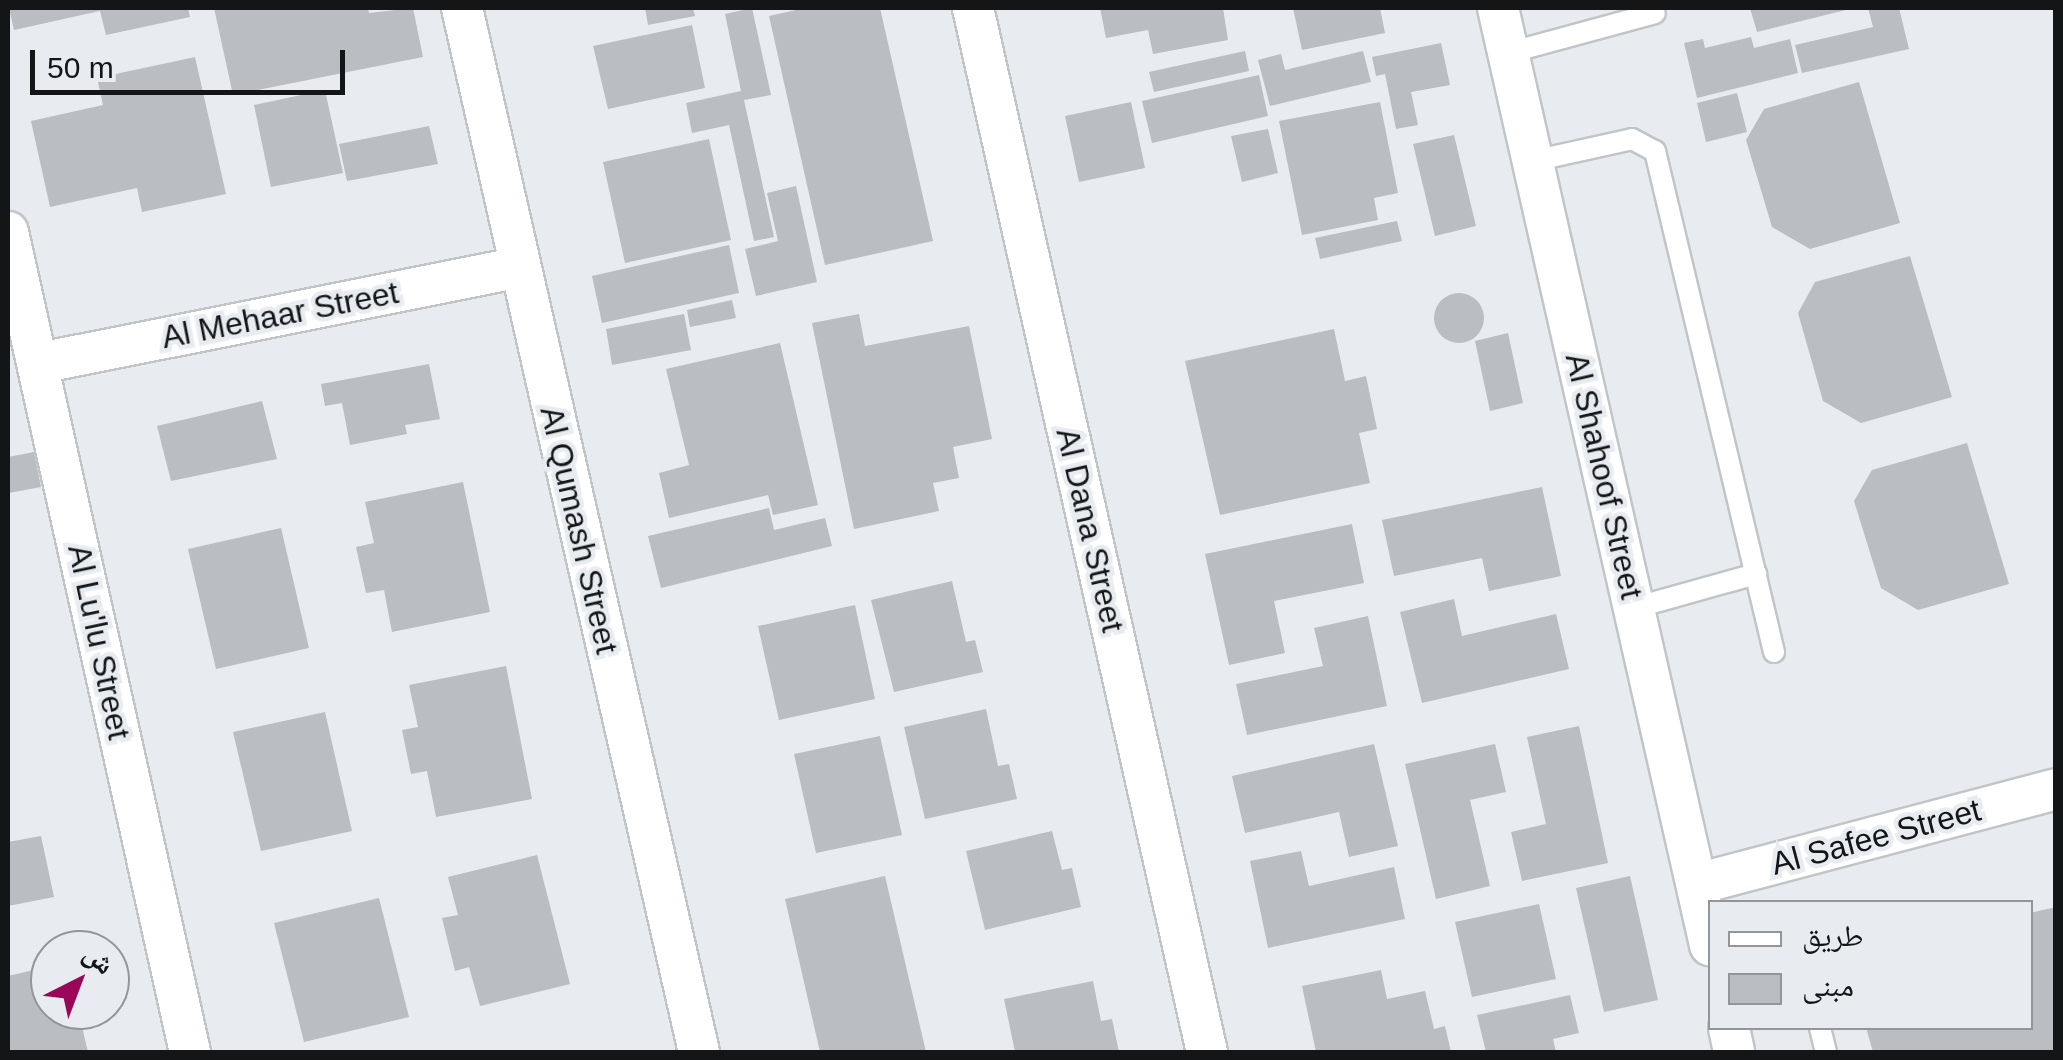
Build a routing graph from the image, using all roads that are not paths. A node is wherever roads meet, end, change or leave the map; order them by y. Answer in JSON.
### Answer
{"nodes":[{"id":1,"x":462,"y":8,"type":"edge"},
{"id":2,"x":973,"y":8,"type":"edge"},
{"id":3,"x":1498,"y":8,"type":"edge"},
{"id":4,"x":1655,"y":13,"type":"dead end"},
{"id":5,"x":1508,"y":53,"type":"junction"},
{"id":6,"x":1533,"y":161,"type":"junction"},
{"id":7,"x":8,"y":232,"type":"edge"},
{"id":8,"x":519,"y":267,"type":"junction"},
{"id":9,"x":40,"y":363,"type":"junction"},
{"id":10,"x":1756,"y":574,"type":"junction"},
{"id":11,"x":1634,"y":608,"type":"junction"},
{"id":12,"x":1774,"y":652,"type":"dead end"},
{"id":13,"x":2056,"y":789,"type":"edge"},
{"id":14,"x":1697,"y":884,"type":"junction"},
{"id":15,"x":1708,"y":931,"type":"edge"},
{"id":16,"x":190,"y":1052,"type":"edge"},
{"id":17,"x":699,"y":1052,"type":"edge"},
{"id":18,"x":1206,"y":1052,"type":"edge"}],
"edges":[{"from":1,"to":8,"type":"street","name":"Al Qumash Street"},
{"from":2,"to":18,"type":"street","name":"Al Dana Street"},
{"from":3,"to":5,"type":"street","name":"Al Shahoof Street"},
{"from":4,"to":5,"type":"lane"},
{"from":5,"to":6,"type":"street","name":"Al Shahoof Street"},
{"from":6,"to":10,"type":"lane"},
{"from":6,"to":11,"type":"street","name":"Al Shahoof Street"},
{"from":7,"to":9,"type":"street","name":"Al Lu'lu Street"},
{"from":8,"to":9,"type":"street","name":"Al Mehaar Street"},
{"from":8,"to":17,"type":"street","name":"Al Qumash Street"},
{"from":9,"to":16,"type":"street","name":"Al Lu'lu Street"},
{"from":10,"to":11,"type":"lane"},
{"from":10,"to":12,"type":"lane"},
{"from":11,"to":14,"type":"street","name":"Al Shahoof Street"},
{"from":13,"to":14,"type":"street","name":"Al Safee Street"},
{"from":14,"to":15,"type":"street","name":"Al Shahoof Street"}]}
